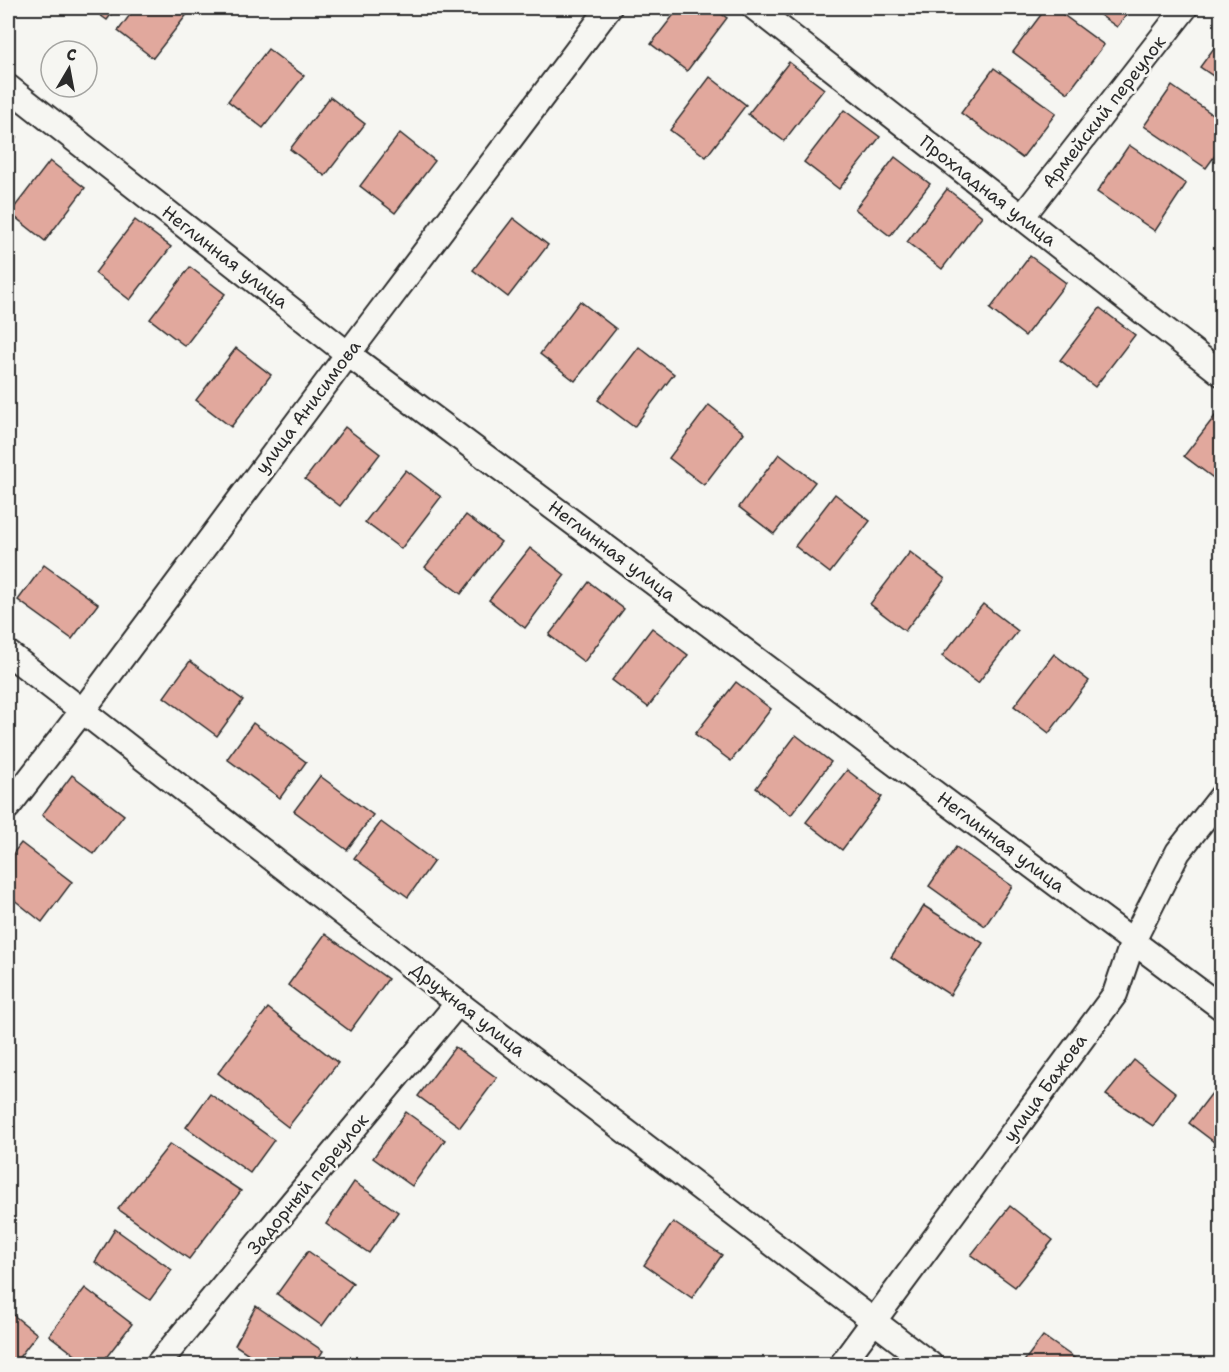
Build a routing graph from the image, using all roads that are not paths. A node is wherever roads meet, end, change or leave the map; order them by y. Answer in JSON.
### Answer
{"nodes":[{"id":1,"x":609,"y":8,"type":"edge"},
{"id":2,"x":755,"y":8,"type":"edge"},
{"id":3,"x":1185,"y":8,"type":"edge"},
{"id":4,"x":8,"y":87,"type":"edge"},
{"id":5,"x":1022,"y":217,"type":"junction"},
{"id":6,"x":348,"y":354,"type":"junction"},
{"id":7,"x":1221,"y":374,"type":"edge"},
{"id":8,"x":8,"y":653,"type":"edge"},
{"id":9,"x":83,"y":710,"type":"junction"},
{"id":10,"x":1221,"y":796,"type":"edge"},
{"id":11,"x":8,"y":807,"type":"edge"},
{"id":12,"x":1133,"y":941,"type":"junction"},
{"id":13,"x":458,"y":1003,"type":"junction"},
{"id":14,"x":1221,"y":1008,"type":"edge"},
{"id":15,"x":874,"y":1321,"type":"junction"},
{"id":16,"x":158,"y":1365,"type":"edge"},
{"id":17,"x":842,"y":1365,"type":"edge"},
{"id":18,"x":930,"y":1365,"type":"edge"}],
"edges":[{"from":1,"to":6,"type":"street","name":"улица Анисимова"},
{"from":2,"to":5,"type":"street","name":"Прохладная улица"},
{"from":3,"to":5,"type":"street","name":"Армейский переулок"},
{"from":4,"to":6,"type":"street","name":"Неглинная улица"},
{"from":5,"to":7,"type":"street","name":"Прохладная улица"},
{"from":6,"to":9,"type":"street","name":"улица Анисимова"},
{"from":6,"to":12,"type":"street","name":"Неглинная улица"},
{"from":8,"to":9,"type":"street","name":"Дружная улица"},
{"from":9,"to":11,"type":"street","name":"улица Анисимова"},
{"from":9,"to":13,"type":"street","name":"Дружная улица"},
{"from":10,"to":12,"type":"street","name":"улица Бажова"},
{"from":12,"to":14,"type":"street","name":"Неглинная улица"},
{"from":12,"to":15,"type":"street","name":"улица Бажова"},
{"from":13,"to":15,"type":"street","name":"Дружная улица"},
{"from":13,"to":16,"type":"street","name":"Задорный переулок"},
{"from":15,"to":17,"type":"street","name":"улица Бажова"},
{"from":15,"to":18,"type":"street","name":"Дружная улица"}]}
